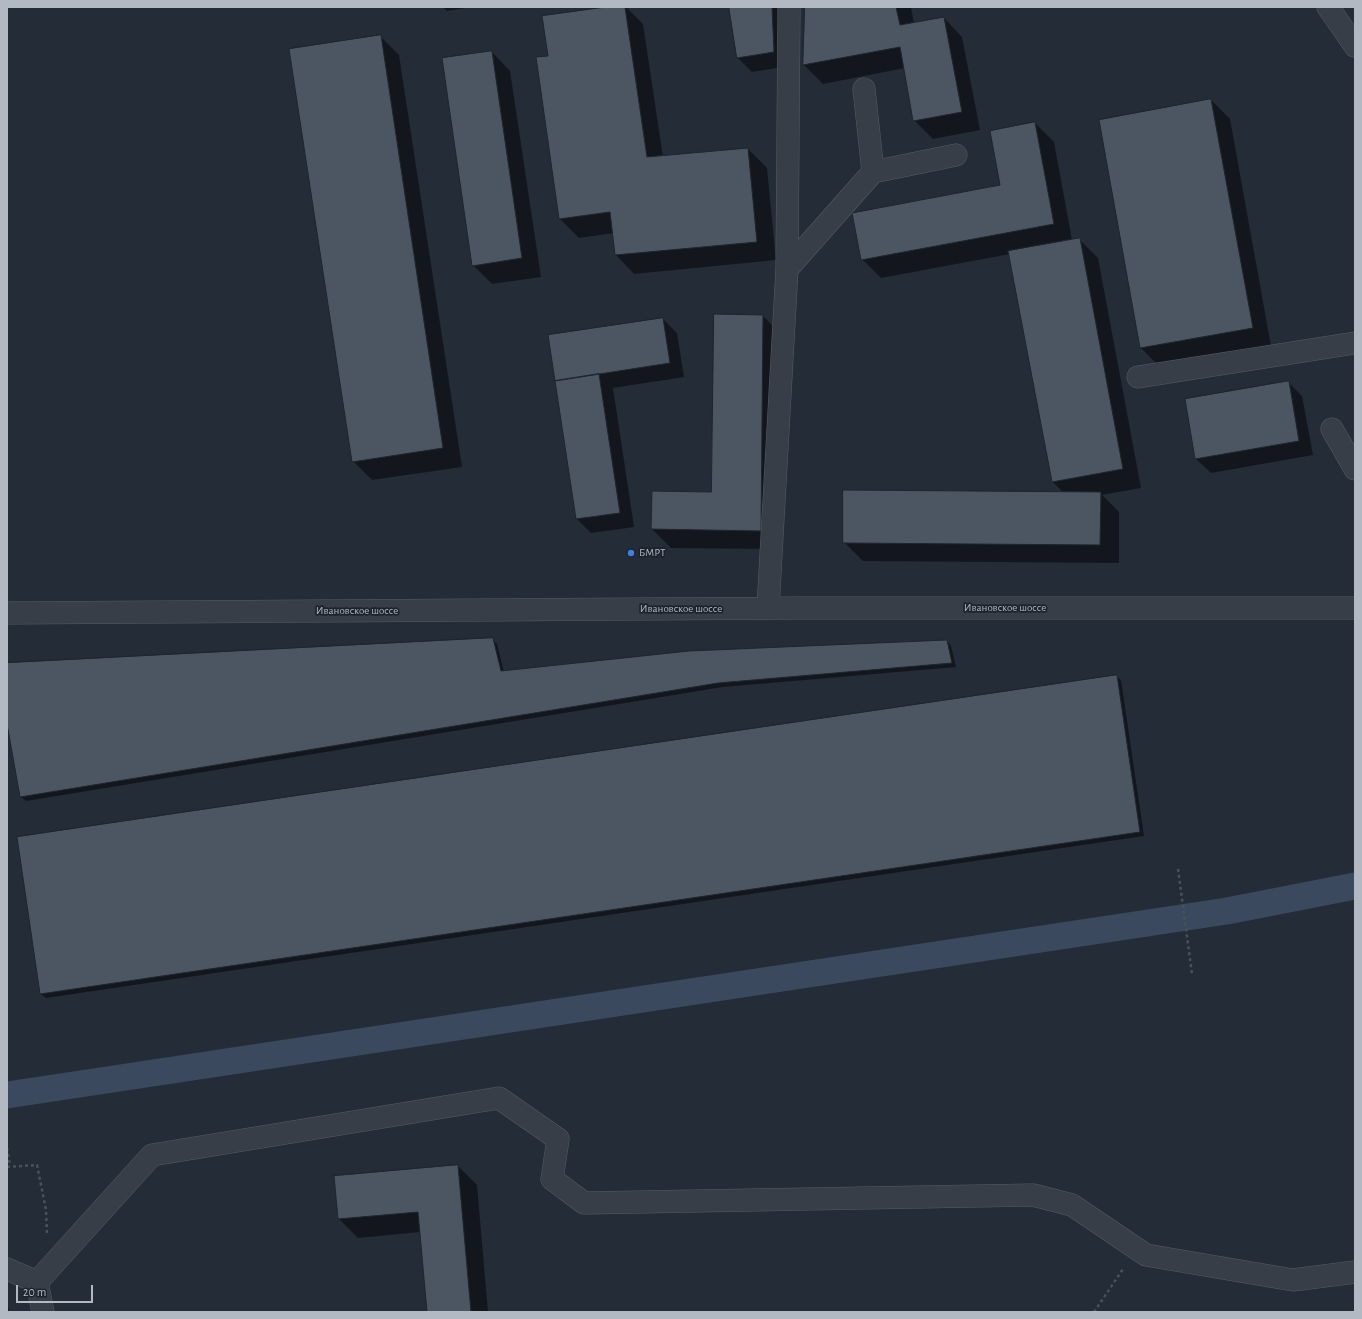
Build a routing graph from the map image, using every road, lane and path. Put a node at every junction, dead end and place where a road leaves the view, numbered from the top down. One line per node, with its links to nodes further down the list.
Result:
1 (789, 7): 7 (street)
2 (1328, 7): 3 (street)
3 (1355, 46)
4 (864, 89): 6 (street)
5 (956, 155): 6 (street)
6 (873, 172): 7 (street)
7 (786, 269): 12 (street)
8 (1355, 343): 9 (street)
9 (1138, 377)
10 (1332, 429): 11 (street)
11 (1355, 469)
12 (768, 608): 13 (street, Ивановское шоссе); 14 (street, Ивановское шоссе)
13 (1355, 608)
14 (7, 612)
15 (1178, 869): 16 (path)
16 (1192, 974)
17 (7, 1148): 18 (path)
18 (9, 1166): 19 (path)
19 (48, 1241)
20 (1136, 1248): 22 (street); 23 (street); 25 (path)
21 (7, 1269): 23 (street)
22 (1355, 1272)
23 (38, 1282): 24 (street)
24 (43, 1312)
25 (1094, 1312)

